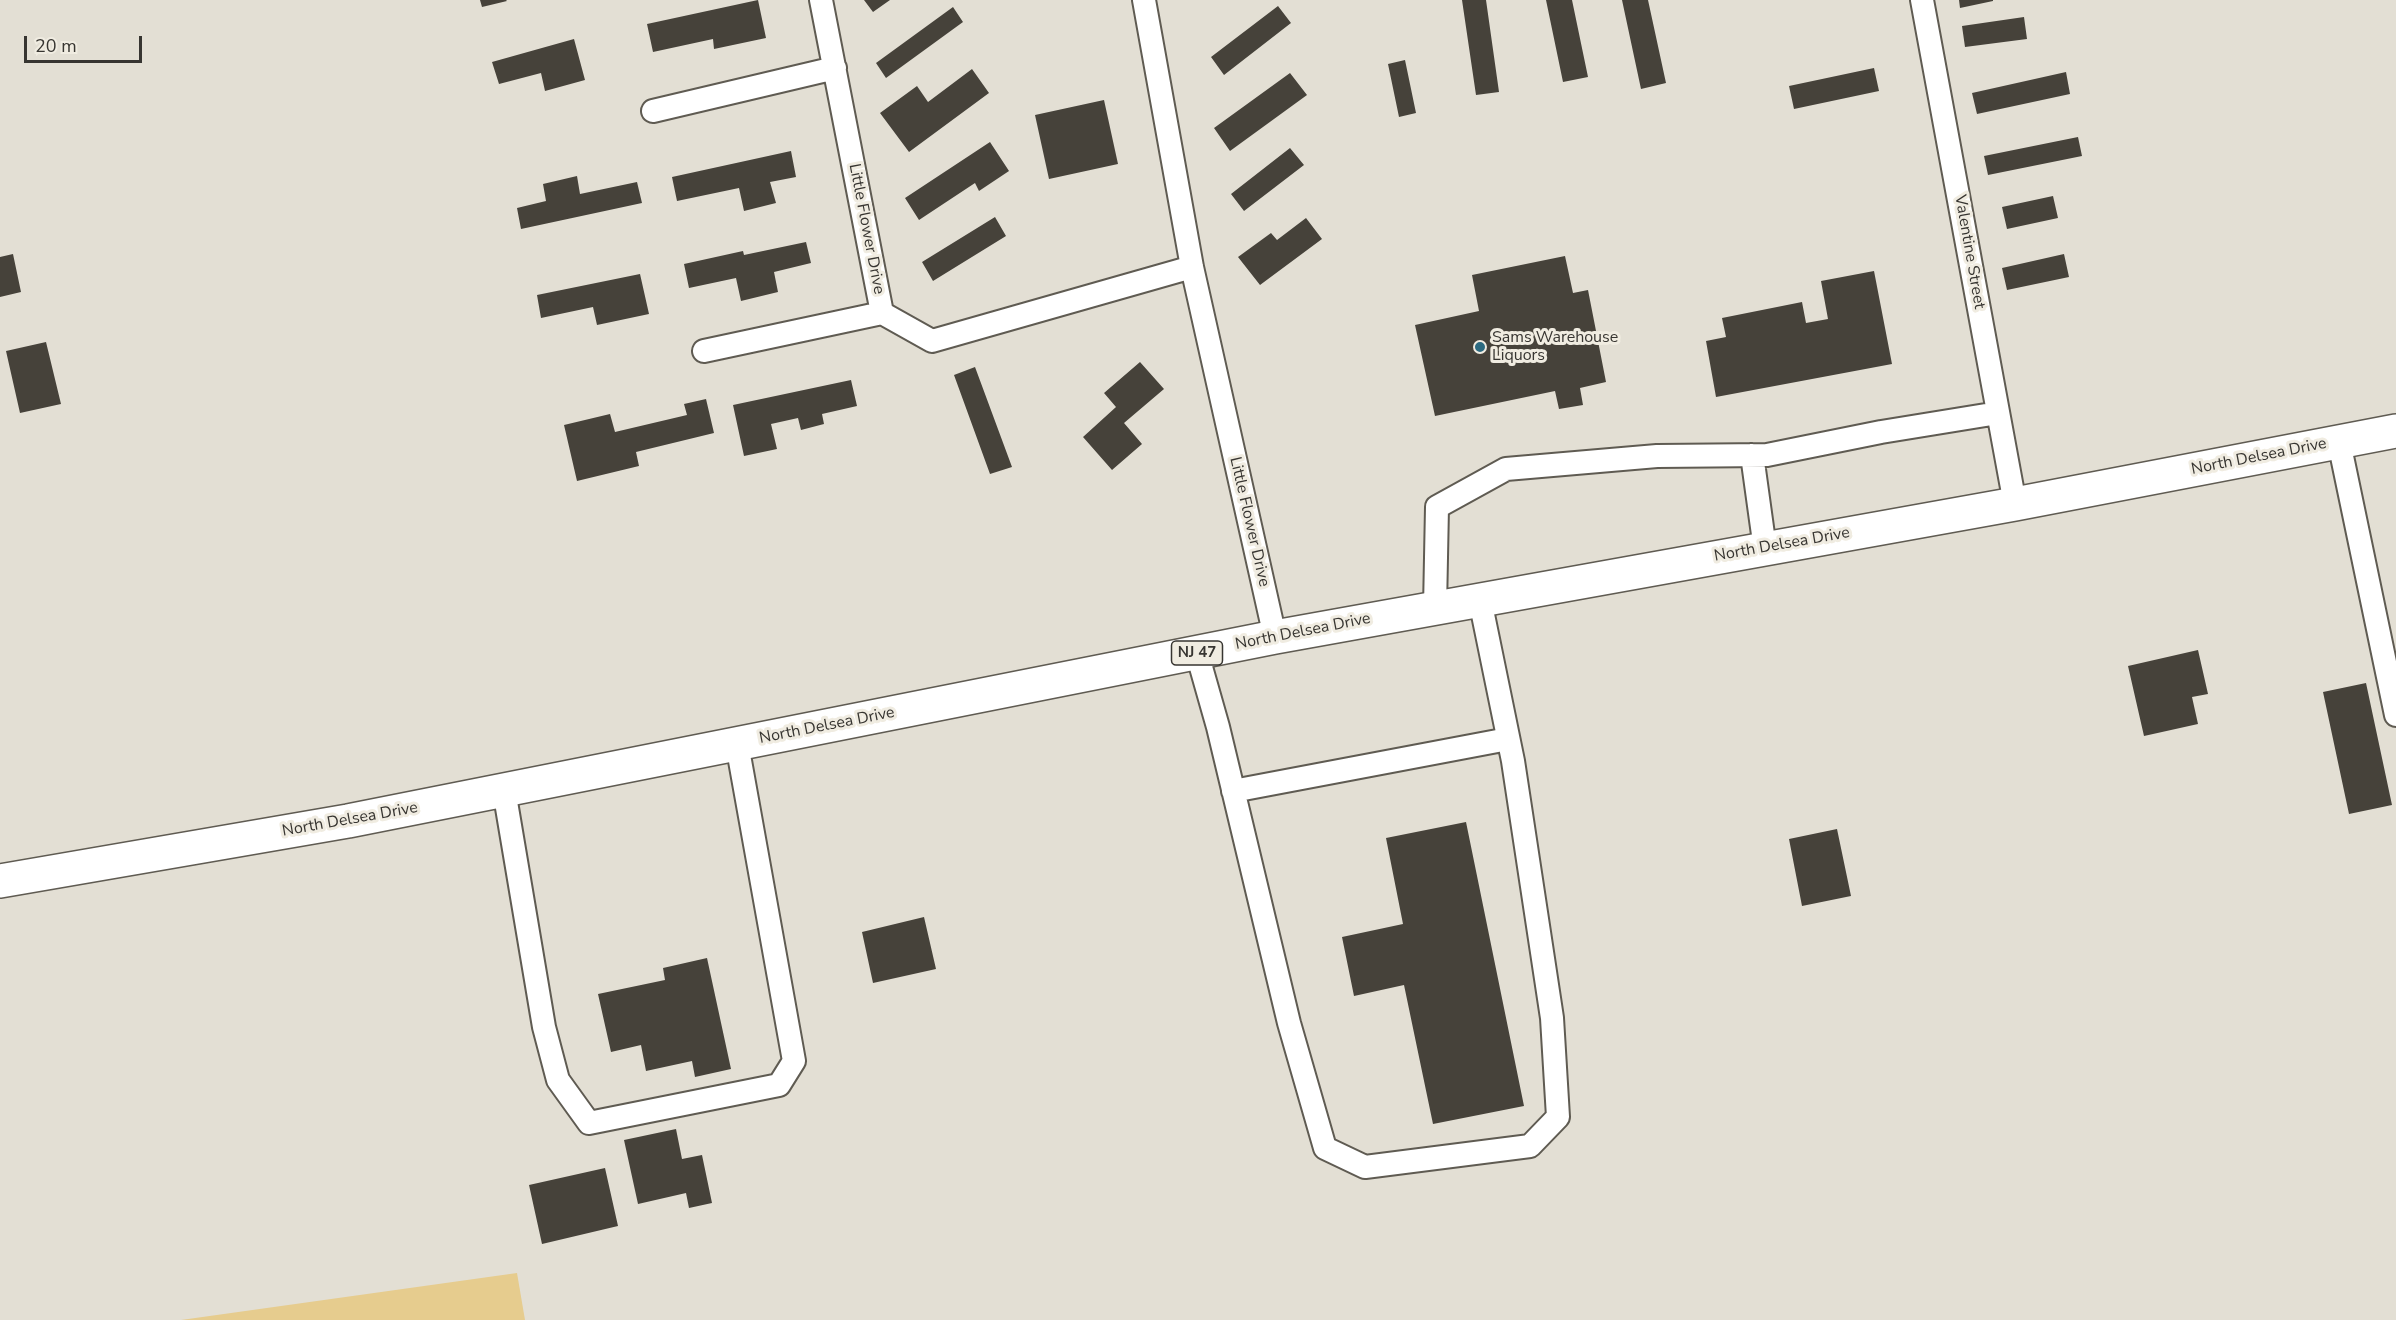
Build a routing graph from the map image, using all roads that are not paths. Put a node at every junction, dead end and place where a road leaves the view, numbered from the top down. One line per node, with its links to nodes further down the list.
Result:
1 (821, 0): 4 (lane, Little Flower Drive)
2 (1144, 0): 6 (lane, Little Flower Drive)
3 (1922, 0): 9 (lane, Valentine Street)
4 (835, 68): 5 (lane); 7 (lane, Little Flower Drive)
5 (653, 111)
6 (1192, 267): 7 (lane, Little Flower Drive); 17 (lane, Little Flower Drive)
7 (882, 313): 8 (lane)
8 (704, 351)
9 (1998, 413): 12 (lane); 13 (lane, Valentine Street)
10 (2396, 431): 11 (main road, North Delsea Drive / NJ 47)
11 (2339, 442): 13 (main road, North Delsea Drive / NJ 47); 19 (lane)
12 (1752, 455): 14 (lane); 16 (lane)
13 (2015, 504): 14 (main road, North Delsea Drive / NJ 47)
14 (1765, 549): 15 (main road, North Delsea Drive / NJ 47)
15 (1480, 600): 16 (main road, North Delsea Drive / NJ 47); 20 (lane)
16 (1435, 608): 17 (main road, North Delsea Drive / NJ 47)
17 (1275, 637): 18 (main road, North Delsea Drive / NJ 47)
18 (1197, 652): 21 (main road, North Delsea Drive / NJ 47); 23 (lane)
19 (2396, 715)
20 (1508, 739): 23 (lane); 23 (lane)
21 (737, 744): 22 (main road, North Delsea Drive / NJ 47); 22 (lane)
22 (504, 790): 24 (main road, North Delsea Drive / NJ 47)
23 (1233, 791)
24 (0, 881)

